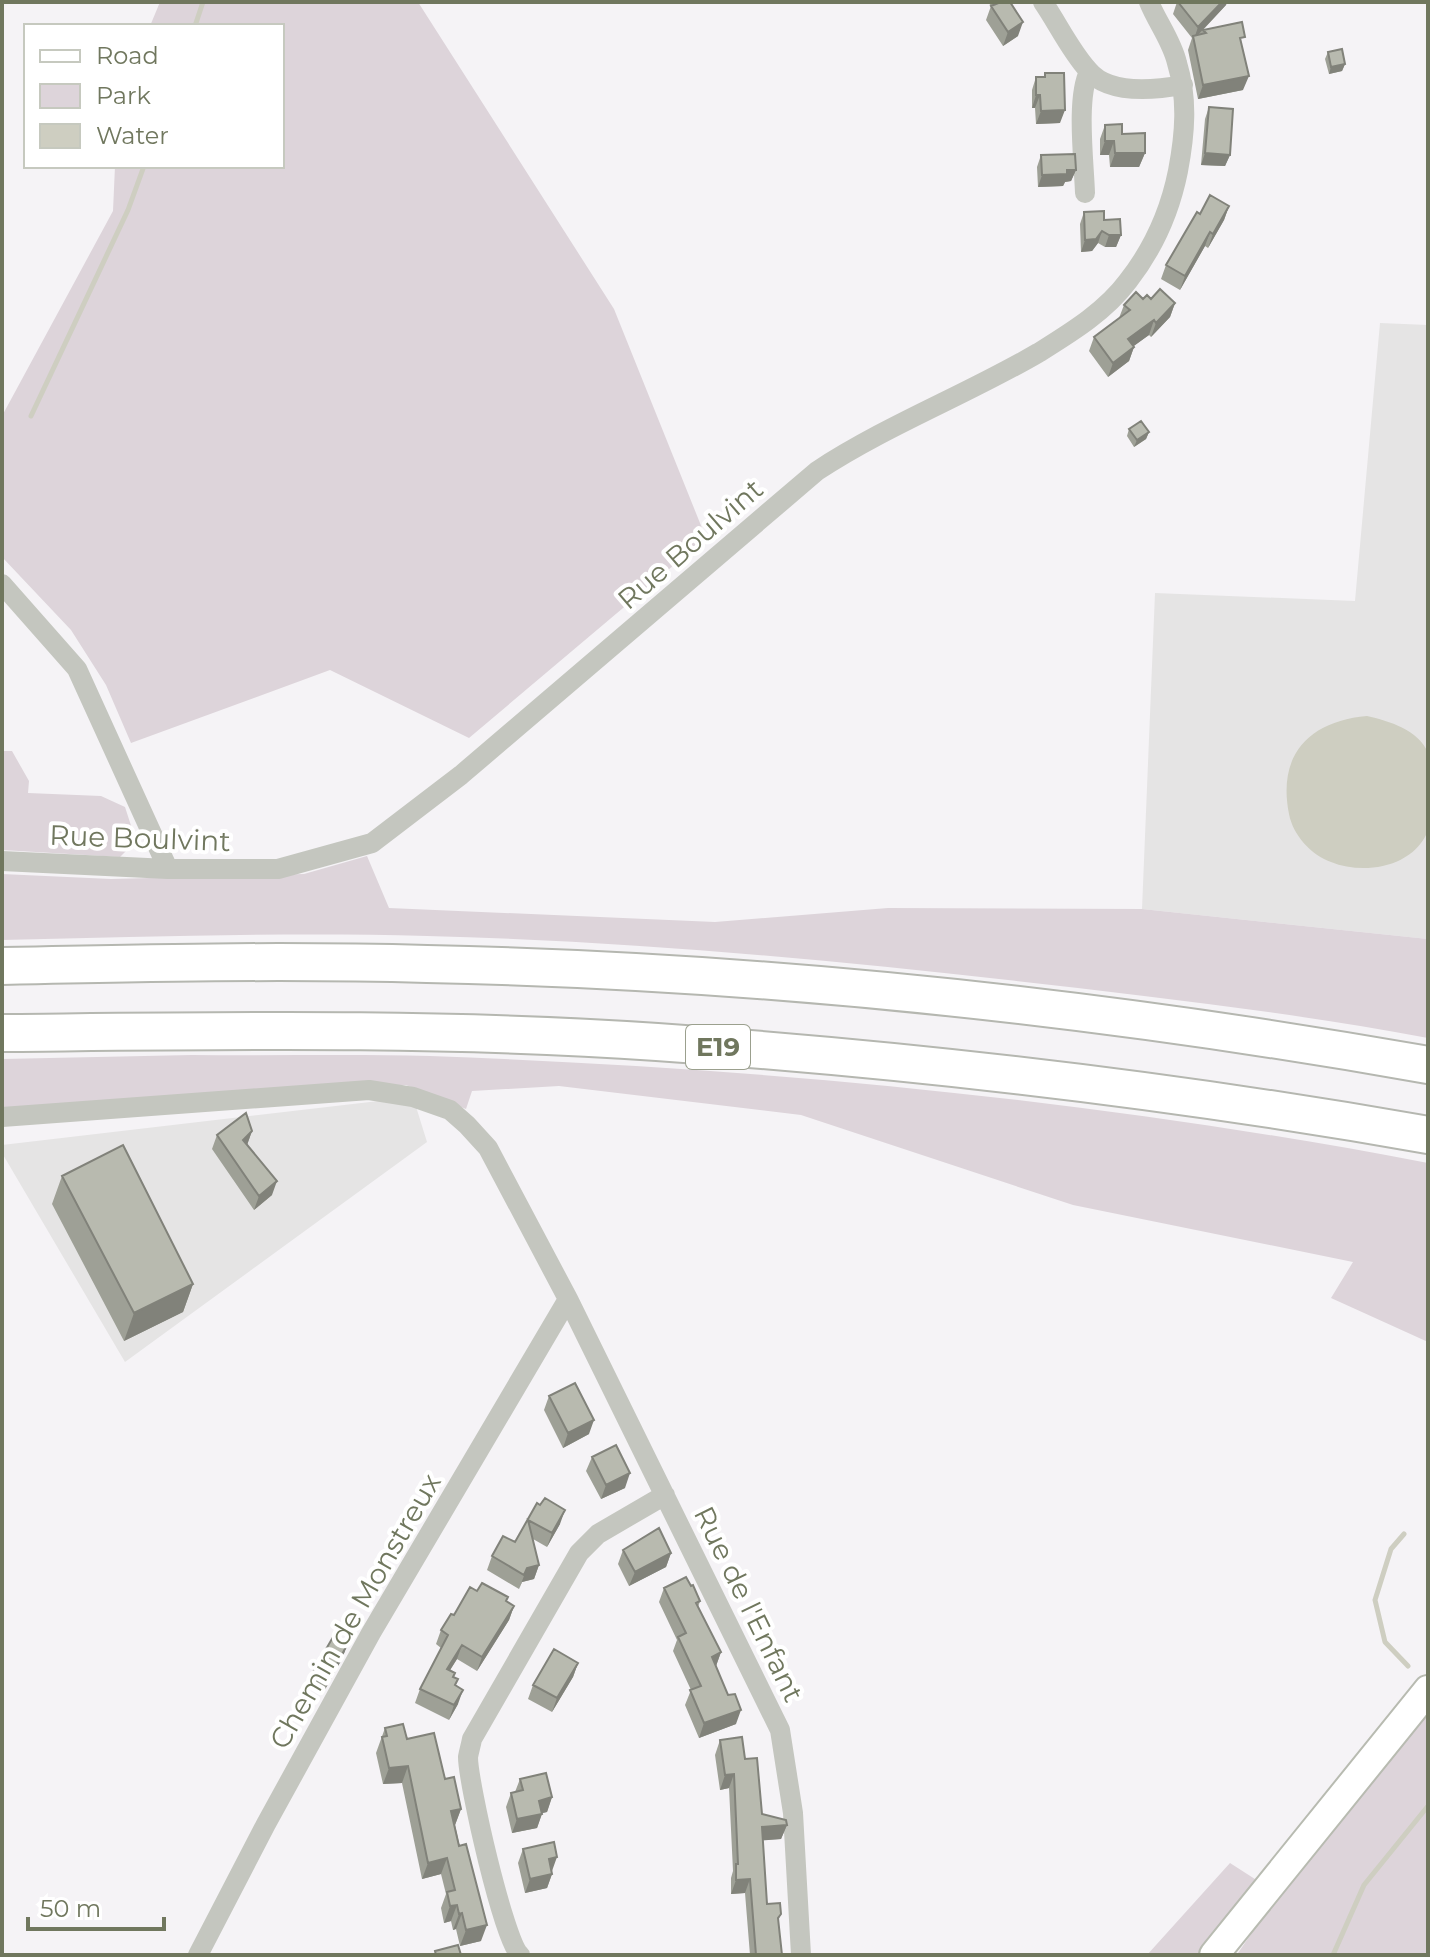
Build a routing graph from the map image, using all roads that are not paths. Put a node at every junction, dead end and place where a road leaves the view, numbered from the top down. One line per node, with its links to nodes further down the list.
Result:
1 (1043, 2): 3 (street)
2 (1149, 2): 4 (street, Rue Boulvint)
3 (1089, 72): 4 (street); 5 (street)
4 (1183, 85): 8 (street, Rue Boulvint)
5 (1085, 193)
6 (2, 584): 8 (street)
7 (2, 861): 8 (street, Rue Boulvint)
8 (168, 869)
9 (2, 966): 11 (highway)
10 (2, 1033): 13 (highway, E19)
11 (1428, 1065)
12 (2, 1117): 14 (street, Rue de l'Enfant)
13 (1428, 1135)
14 (568, 1299): 15 (street, Rue de l'Enfant); 17 (street, Chemin de Monstreux)
15 (665, 1495): 18 (street); 19 (street, Rue de l'Enfant)
16 (1428, 1690): 20 (main road)
17 (198, 1955)
18 (520, 1955)
19 (801, 1955)
20 (1214, 1955)

